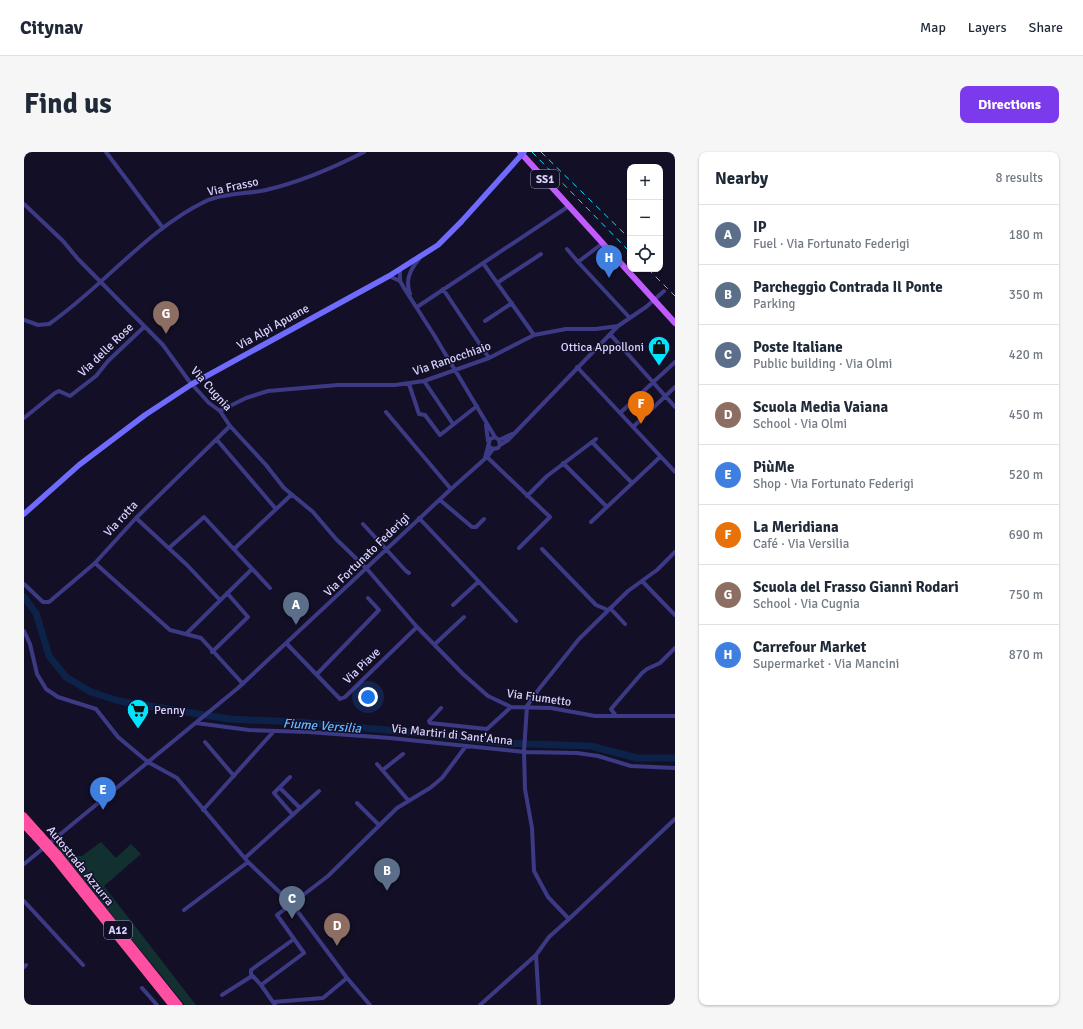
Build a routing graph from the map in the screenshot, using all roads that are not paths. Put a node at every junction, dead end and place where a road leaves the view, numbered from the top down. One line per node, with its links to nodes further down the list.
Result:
1 (106, 152): 7 (street)
2 (364, 152): 7 (street, Via Frasso)
3 (520, 152): 6 (main road, SS1)
4 (524, 152): 11 (main road, Via Alpi Apuane, bridge)
5 (24, 204): 18 (street, Via Cugnia)
6 (569, 206): 8 (main road, SS1); 13 (street)
7 (163, 228): 18 (street, Via Frasso)
8 (603, 243): 12 (street); 23 (main road, SS1)
9 (567, 250): 12 (street)
10 (541, 254): 19 (street)
11 (422, 255): 14 (main road, Via Alpi Apuane); 17 (street)
12 (578, 262): 26 (street)
13 (483, 263): 19 (street); 20 (street)
14 (400, 269): 15 (main road, Via Alpi Apuane); 16 (street); 17 (street)
15 (389, 276): 16 (street); 40 (main road, Via Alpi Apuane)
16 (400, 281): 22 (street)
17 (407, 281): 22 (street)
18 (101, 282): 27 (street, Via Frasso); 31 (street, Via Cugnia)
19 (497, 283): 24 (street)
20 (443, 289): 25 (street); 34 (street)
21 (664, 292): 23 (street)
22 (411, 298): 25 (street)
23 (655, 301): 26 (street); 29 (main road, SS1)
24 (512, 303): 28 (street); 33 (street)
25 (416, 307): 37 (street)
26 (629, 317): 30 (street)
27 (24, 320)
28 (485, 321)
29 (675, 323)
30 (618, 326): 32 (street); 33 (street, Via Ranocchiaio)
31 (144, 327): 40 (street, Via Cugnia); 49 (street, Via delle Rose)
32 (610, 334): 36 (street); 39 (street)
33 (534, 335): 34 (street, Via Ranocchiaio)
34 (489, 358): 37 (street, Via Ranocchiaio)
35 (675, 362): 39 (street)
36 (577, 367): 48 (street); 55 (street)
37 (454, 371): 38 (street, Via Ranocchiaio); 44 (street)
38 (424, 381): 41 (street, Via Ranocchiaio); 51 (street)
39 (653, 382): 43 (street); 48 (street)
40 (192, 384): 46 (street, Via Cugnia); 69 (main road, Via Alpi Apuane)
41 (408, 384): 46 (street, Via Ranocchiaio); 51 (street)
42 (675, 387): 43 (street)
43 (666, 396): 45 (street); 53 (street)
44 (477, 406): 50 (street); 51 (street)
45 (675, 407)
46 (220, 411): 52 (street, Via Cugnia)
47 (386, 412): 63 (street)
48 (620, 413): 53 (street)
49 (24, 418)
50 (485, 420): 55 (street); 56 (street)
51 (453, 424)
52 (230, 426): 54 (street, Via rotta); 64 (street, Via Cugnia)
53 (633, 427): 58 (street)
54 (217, 440): 68 (street); 70 (street, Via rotta)
55 (498, 441): 56 (street); 57 (street, Via Fortunato Federigi)
56 (488, 443): 57 (street); 59 (street)
57 (494, 449): 59 (street, Via Fortunato Federigi)
58 (660, 457): 61 (street); 62 (street)
59 (486, 459): 63 (street, Via Fortunato Federigi); 65 (street)
60 (563, 463): 62 (street); 65 (street); 67 (street)
61 (675, 472)
62 (632, 483): 67 (street)
63 (451, 489): 66 (street, Via Fortunato Federigi)
64 (291, 495): 68 (street); 83 (street, Via Cugnia)
65 (527, 496): 76 (street)
66 (440, 500): 71 (street, Via Fortunato Federigi); 72 (street)
67 (607, 507): 73 (street)
68 (276, 509): 77 (street)
69 (24, 514)
70 (136, 518): 75 (street); 81 (street, Via rotta)
71 (419, 518): 79 (street, Via Fortunato Federigi); 85 (street)
72 (484, 519)
73 (591, 522)
74 (363, 524): 79 (street)
75 (169, 548): 77 (street); 91 (street)
76 (518, 548)
77 (234, 549): 82 (street)
78 (542, 549): 93 (street)
79 (386, 550): 83 (street, Via Fortunato Federigi); 84 (street)
80 (675, 552): 86 (street)
81 (95, 563): 87 (street, Via rotta); 100 (street)
82 (252, 568): 88 (street); 89 (street)
83 (367, 569): 98 (street, Via Fiumetto); 101 (street, Via Fortunato Federigi)
84 (410, 573)
85 (478, 582): 92 (street); 96 (street)
86 (642, 582): 93 (street); 94 (street)
87 (24, 584)
88 (270, 588)
89 (227, 593): 91 (street); 104 (street)
90 (368, 598): 105 (street)
91 (220, 600): 100 (street)
92 (453, 604)
93 (609, 609): 97 (street); 107 (street)
94 (675, 615)
95 (464, 617): 102 (street)
96 (516, 621)
97 (625, 624)
98 (417, 627): 102 (street, Via Fiumetto); 105 (street, Via Piave)
99 (24, 631): 118 (street)
100 (186, 634): 104 (street)
101 (287, 644): 105 (street, Via Piave); 106 (street, Via Fortunato Federigi)
102 (435, 644): 108 (street, Via Fiumetto)
103 (675, 648): 110 (street)
104 (212, 652): 106 (street)
105 (316, 674)
106 (242, 684): 112 (street, Via Fortunato Federigi)
107 (527, 706): 108 (street, Via Fiumetto); 110 (street, Via Fiumetto); 116 (street)
108 (511, 707): 109 (street)
109 (441, 708)
110 (616, 716): 111 (street, Via Fiumetto)
111 (675, 716)
112 (195, 723): 113 (street, Via Martiri di Sant'Anna); 118 (street, Via Fortunato Federigi)
113 (274, 731): 115 (street, Via Martiri di Sant'Anna); 122 (street)
114 (205, 742): 122 (street)
115 (466, 746): 116 (street, Via Martiri di Sant'Anna); 126 (street)
116 (524, 752): 120 (street); 142 (street, Via Martiri di Sant'Anna)
117 (403, 754): 121 (street)
118 (148, 762): 129 (street); 138 (street, Via Fortunato Federigi)
119 (377, 764): 121 (street)
120 (675, 768)
121 (384, 769): 126 (street)
122 (234, 776): 129 (street)
123 (290, 777): 124 (street)
124 (280, 788): 128 (street); 130 (street)
125 (319, 791): 128 (street)
126 (408, 800): 134 (street)
127 (357, 803): 134 (street)
128 (300, 808): 130 (street)
129 (203, 810): 137 (street)
130 (293, 815): 137 (street)
131 (24, 816): 135 (highway, Autostrada Azzurra / A12)
132 (675, 819): 142 (street)
133 (24, 824): 135 (highway, Autostrada Azzurra / A12)
134 (379, 825): 140 (street)
135 (39, 836): 136 (highway, Autostrada Azzurra / A12, bridge)
136 (56, 856): 153 (highway, Autostrada Azzurra / A12); 154 (highway, Autostrada Azzurra / A12)
137 (247, 860): 140 (street); 141 (street)
138 (24, 864)
139 (24, 901): 145 (street)
140 (292, 904): 143 (street); 147 (street)
141 (184, 910)
142 (569, 919): 144 (street)
143 (294, 939): 146 (street); 148 (street)
144 (536, 955): 156 (street); 157 (street)
145 (83, 965)
146 (252, 976): 148 (street); 150 (street)
147 (347, 978): 151 (street); 155 (street)
148 (261, 985): 151 (street)
149 (142, 988): 152 (street)
150 (222, 995)
151 (274, 1004)
152 (156, 1005)
153 (172, 1005)
154 (179, 1005)
155 (370, 1005)
156 (480, 1005)
157 (539, 1005)

